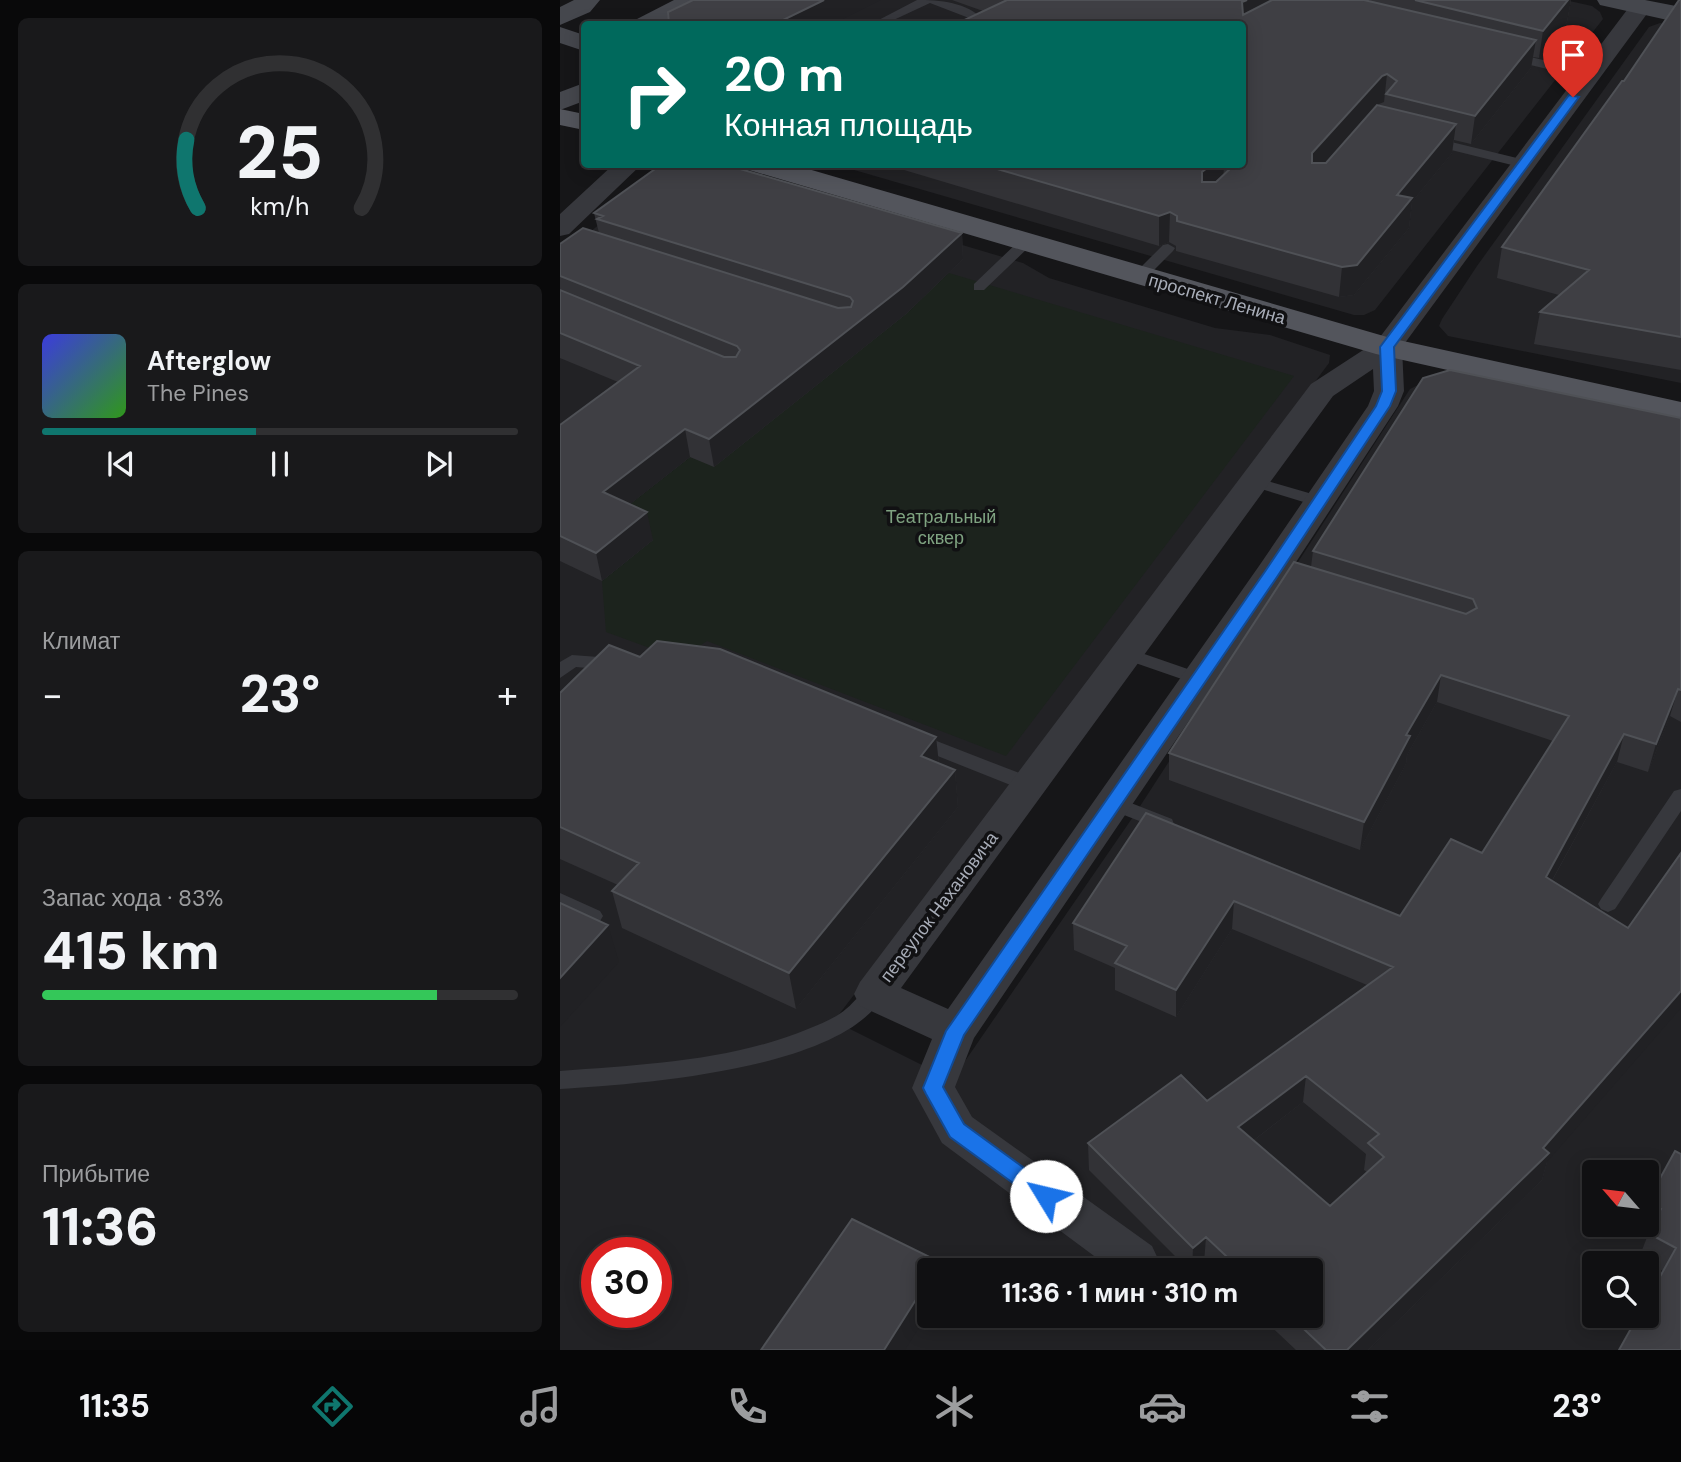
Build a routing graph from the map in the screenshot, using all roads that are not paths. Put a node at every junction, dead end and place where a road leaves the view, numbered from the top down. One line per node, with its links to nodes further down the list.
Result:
1 (588, 0): 8 (main road)
2 (693, 0): 9 (main road)
3 (926, 0): 10 (lane)
4 (1609, 0): 6 (main road)
5 (940, 1): 11 (lane)
6 (1643, 3): 7 (main road); 15 (street, переулок Нахановича)
7 (1681, 15)
8 (560, 17)
9 (652, 21)
10 (883, 21)
11 (976, 21)
12 (560, 35): 13 (main road)
13 (581, 42)
14 (1502, 54): 15 (lane)
15 (1590, 75): 21 (street, переулок Нахановича)
16 (581, 92): 17 (main road)
17 (560, 102)
18 (560, 117): 19 (main road)
19 (581, 121)
20 (1422, 139): 21 (lane)
21 (1524, 164): 29 (street, переулок Нахановича)
22 (626, 168): 24 (street)
23 (772, 168): 25 (main road, проспект Ленина)
24 (564, 237)
25 (1025, 243): 27 (main road, проспект Ленина); 28 (lane)
26 (1168, 248): 27 (lane)
27 (1140, 276): 29 (main road, проспект Ленина)
28 (979, 287)
29 (1387, 347): 30 (main road, проспект Ленина); 31 (street, переулок Нахановича); 32 (street)
30 (1681, 412)
31 (1254, 482): 32 (lane); 33 (street, переулок Нахановича)
32 (1320, 502): 36 (street)
33 (1127, 654): 36 (lane); 38 (street, переулок Нахановича)
34 (635, 666): 35 (lane)
35 (560, 672)
36 (1199, 679): 40 (street)
37 (893, 731): 38 (lane)
38 (1030, 785): 45 (street, переулок Нахановича)
39 (1680, 801): 43 (lane)
40 (1113, 803): 41 (lane); 46 (street)
41 (1184, 831)
42 (560, 901): 44 (lane)
43 (1608, 904)
44 (593, 916)
45 (874, 994): 46 (street, переулок Нахановича); 47 (lane)
46 (956, 1031): 48 (street)
47 (560, 1080)
48 (1132, 1258)

